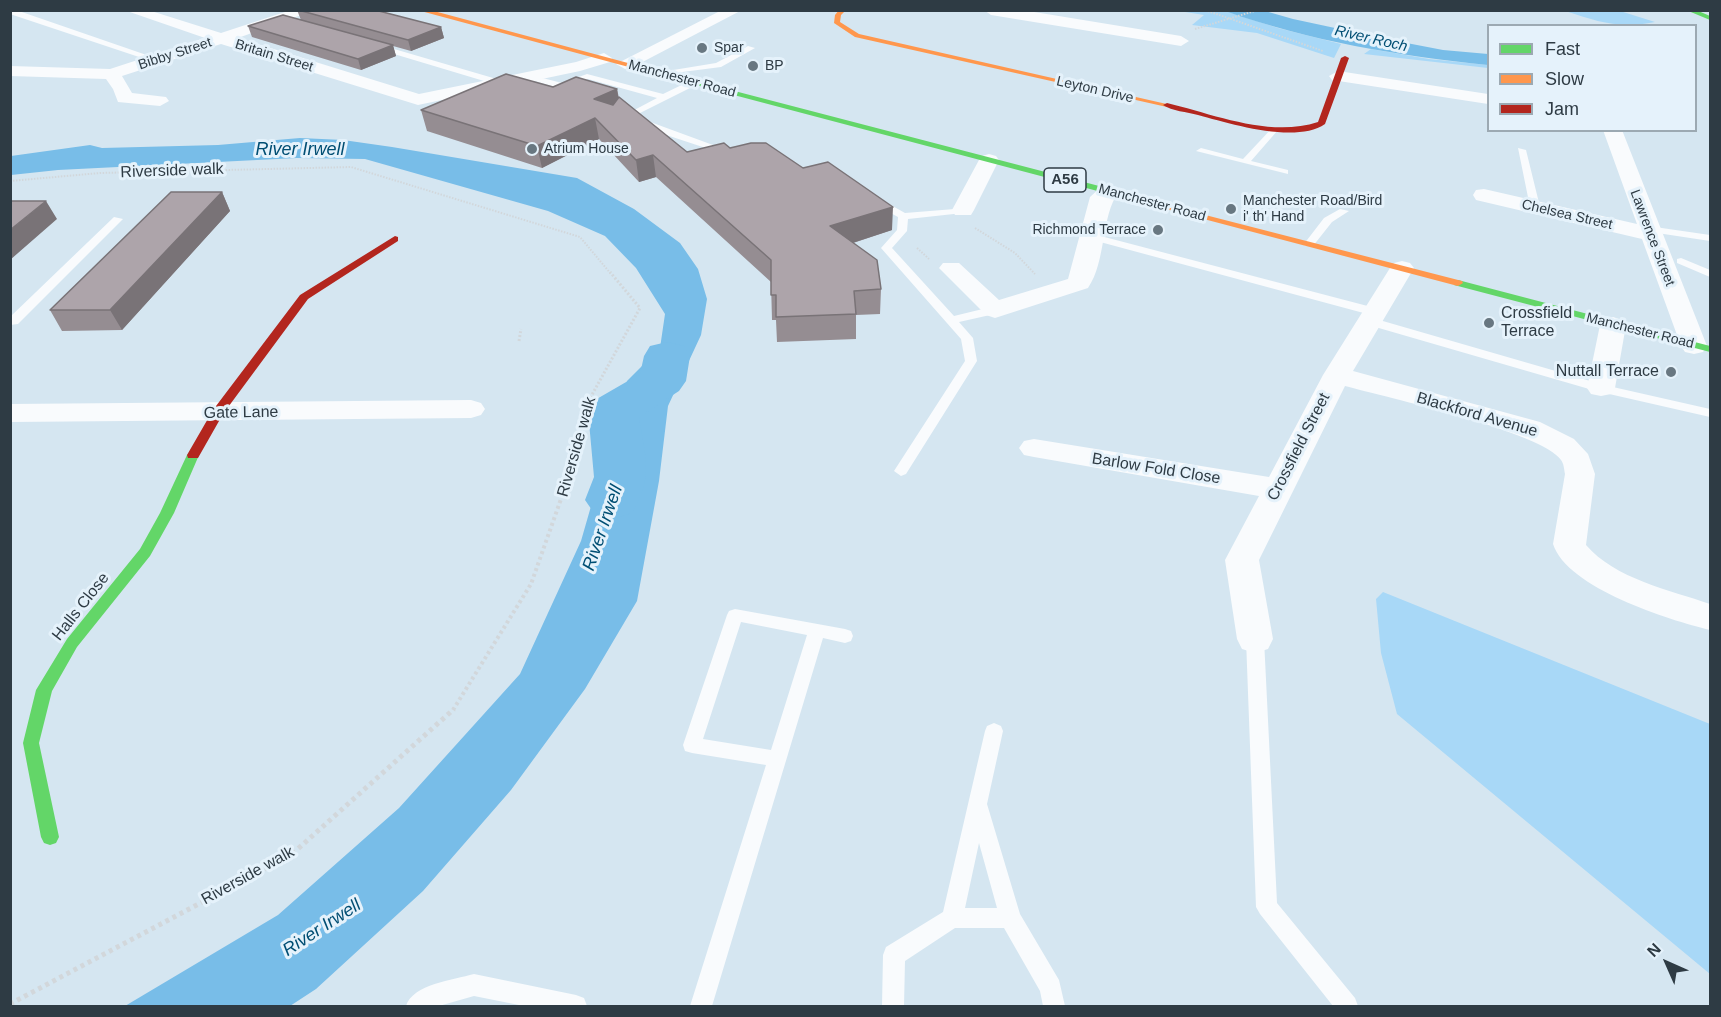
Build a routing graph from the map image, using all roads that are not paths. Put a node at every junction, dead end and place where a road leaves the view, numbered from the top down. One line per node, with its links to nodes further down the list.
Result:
1 (131, 10): 11 (street, Britain Street)
2 (420, 10): 14 (main road, Manchester Road / A56)
3 (735, 10): 17 (street)
4 (843, 10): 32 (main road, Leyton Drive)
5 (991, 10): 10 (street)
6 (1689, 10): 9 (main road)
7 (10, 11): 16 (lane)
8 (306, 18): 11 (street, Bibby Street)
9 (1710, 18)
10 (1174, 37)
11 (219, 39): 16 (street, Bibby Street); 23 (street, Britain Street)
12 (370, 44): 23 (lane)
13 (751, 48): 19 (lane)
14 (604, 58): 17 (main road, Manchester Road / A56); 21 (street)
15 (1345, 58): 22 (main road, Leyton Drive)
16 (156, 60): 20 (street, Bibby Street)
17 (625, 64): 19 (main road, Manchester Road / A56)
18 (10, 70): 20 (street, Bibby Street)
19 (659, 73): 24 (main road, Manchester Road / A56)
20 (111, 74): 29 (street)
21 (527, 76): 23 (street); 25 (lane)
22 (1338, 76): 28 (street); 32 (main road, Leyton Drive)
23 (497, 82)
24 (695, 82): 27 (lane); 37 (main road, Manchester Road / A56)
25 (563, 86): 26 (lane); 27 (lane)
26 (585, 93)
27 (663, 97): 31 (lane)
28 (1487, 99)
29 (160, 101)
30 (629, 105): 31 (lane)
31 (640, 108): 36 (lane)
32 (1273, 130): 38 (lane)
33 (1613, 132): 48 (street, Lawrence Street)
34 (1521, 150): 43 (lane)
35 (1201, 152): 38 (lane)
36 (737, 156)
37 (989, 160): 40 (main road, Manchester Road / A56); 44 (street)
38 (1245, 162): 39 (lane)
39 (1285, 172)
40 (1108, 191): 49 (street); 52 (main road, Manchester Road / A56)
41 (866, 195): 46 (lane)
42 (1484, 195): 43 (street, Chelsea Street)
43 (1534, 207): 48 (street, Chelsea Street)
44 (963, 210): 46 (lane)
45 (1344, 211): 52 (lane)
46 (903, 216): 59 (lane)
47 (118, 219): 60 (lane)
48 (1649, 232): 50 (lane); 53 (street, Lawrence Street)
49 (1093, 237): 57 (street); 58 (lane)
50 (1710, 238)
51 (395, 239): 67 (main road, Halls Close)
52 (1309, 244): 55 (main road, Manchester Road / A56)
53 (1677, 259): 56 (lane); 62 (street, Lawrence Street)
54 (951, 268): 57 (street)
55 (1402, 268): 58 (street, Crossfield Street); 61 (main road, Manchester Road / A56)
56 (1710, 274)
57 (995, 310): 59 (lane)
58 (1372, 316): 63 (street, Crossfield Street); 64 (lane)
59 (951, 320): 70 (lane)
60 (10, 321)
61 (1612, 325): 62 (main road, Manchester Road / A56); 64 (street)
62 (1702, 347)
63 (1337, 375): 71 (street, Crossfield Street); 72 (street, Blackford Avenue)
64 (1601, 388): 68 (lane)
65 (471, 409): 67 (street, Gate Lane)
66 (10, 413): 67 (street, Gate Lane)
67 (217, 413): 79 (main road, Halls Close)
68 (1710, 413)
69 (1034, 448): 71 (street, Barlow Fold Close)
70 (901, 471)
71 (1278, 489): 75 (street, Crossfield Street)
72 (1710, 617)
73 (817, 631): 74 (lane); 77 (lane); 77 (lane)
74 (845, 636)
75 (1255, 639): 87 (lane)
76 (994, 731): 78 (lane)
77 (777, 759): 84 (lane)
78 (978, 804): 80 (lane); 81 (lane)
79 (50, 837)
80 (951, 918): 81 (lane); 85 (lane)
81 (1010, 918): 86 (lane)
82 (417, 1006): 83 (lane)
83 (576, 1006)
84 (701, 1006)
85 (893, 1006)
86 (1054, 1006)
87 (1347, 1006)

